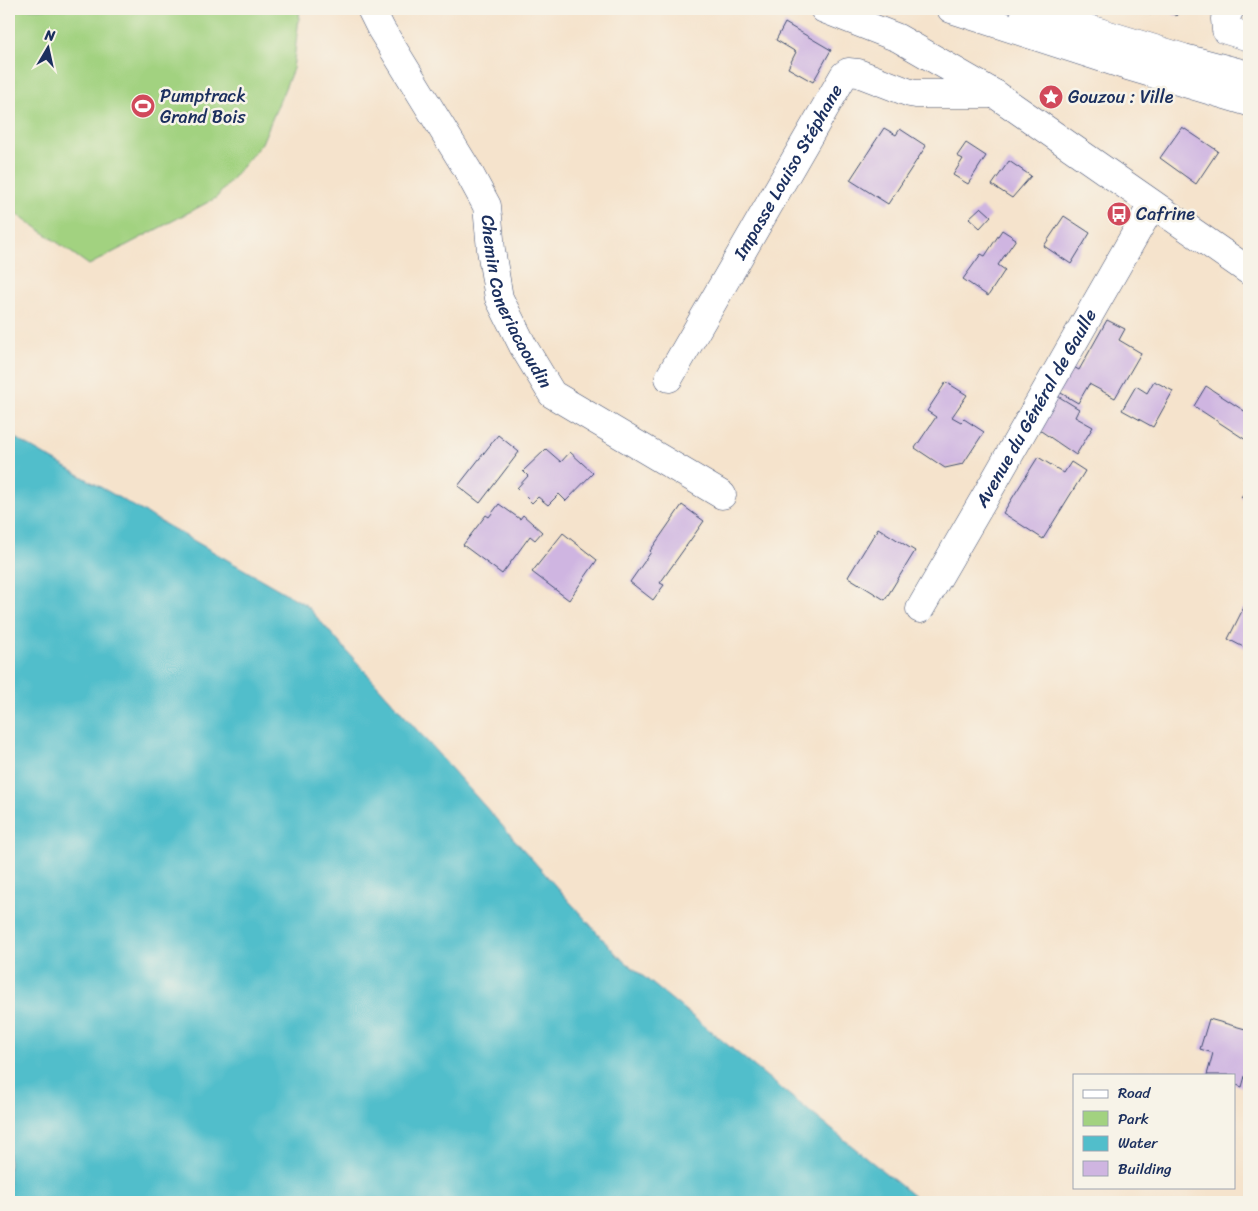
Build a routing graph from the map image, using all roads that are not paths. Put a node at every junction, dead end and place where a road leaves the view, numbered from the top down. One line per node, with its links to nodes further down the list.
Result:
1 (372, 9): 13 (street, Chemin Coneriacaoudin)
2 (824, 9): 8 (street)
3 (951, 9): 9 (street)
4 (1024, 9): 7 (street)
5 (1230, 9): 6 (street)
6 (1249, 37)
7 (1249, 75)
8 (995, 94): 10 (street); 12 (street, Impasse Louiso Stéphane)
9 (1249, 102)
10 (1152, 205): 11 (street); 14 (street, Avenue du Général de Gaulle)
11 (1249, 271)
12 (669, 378)
13 (722, 495)
14 (920, 609)

